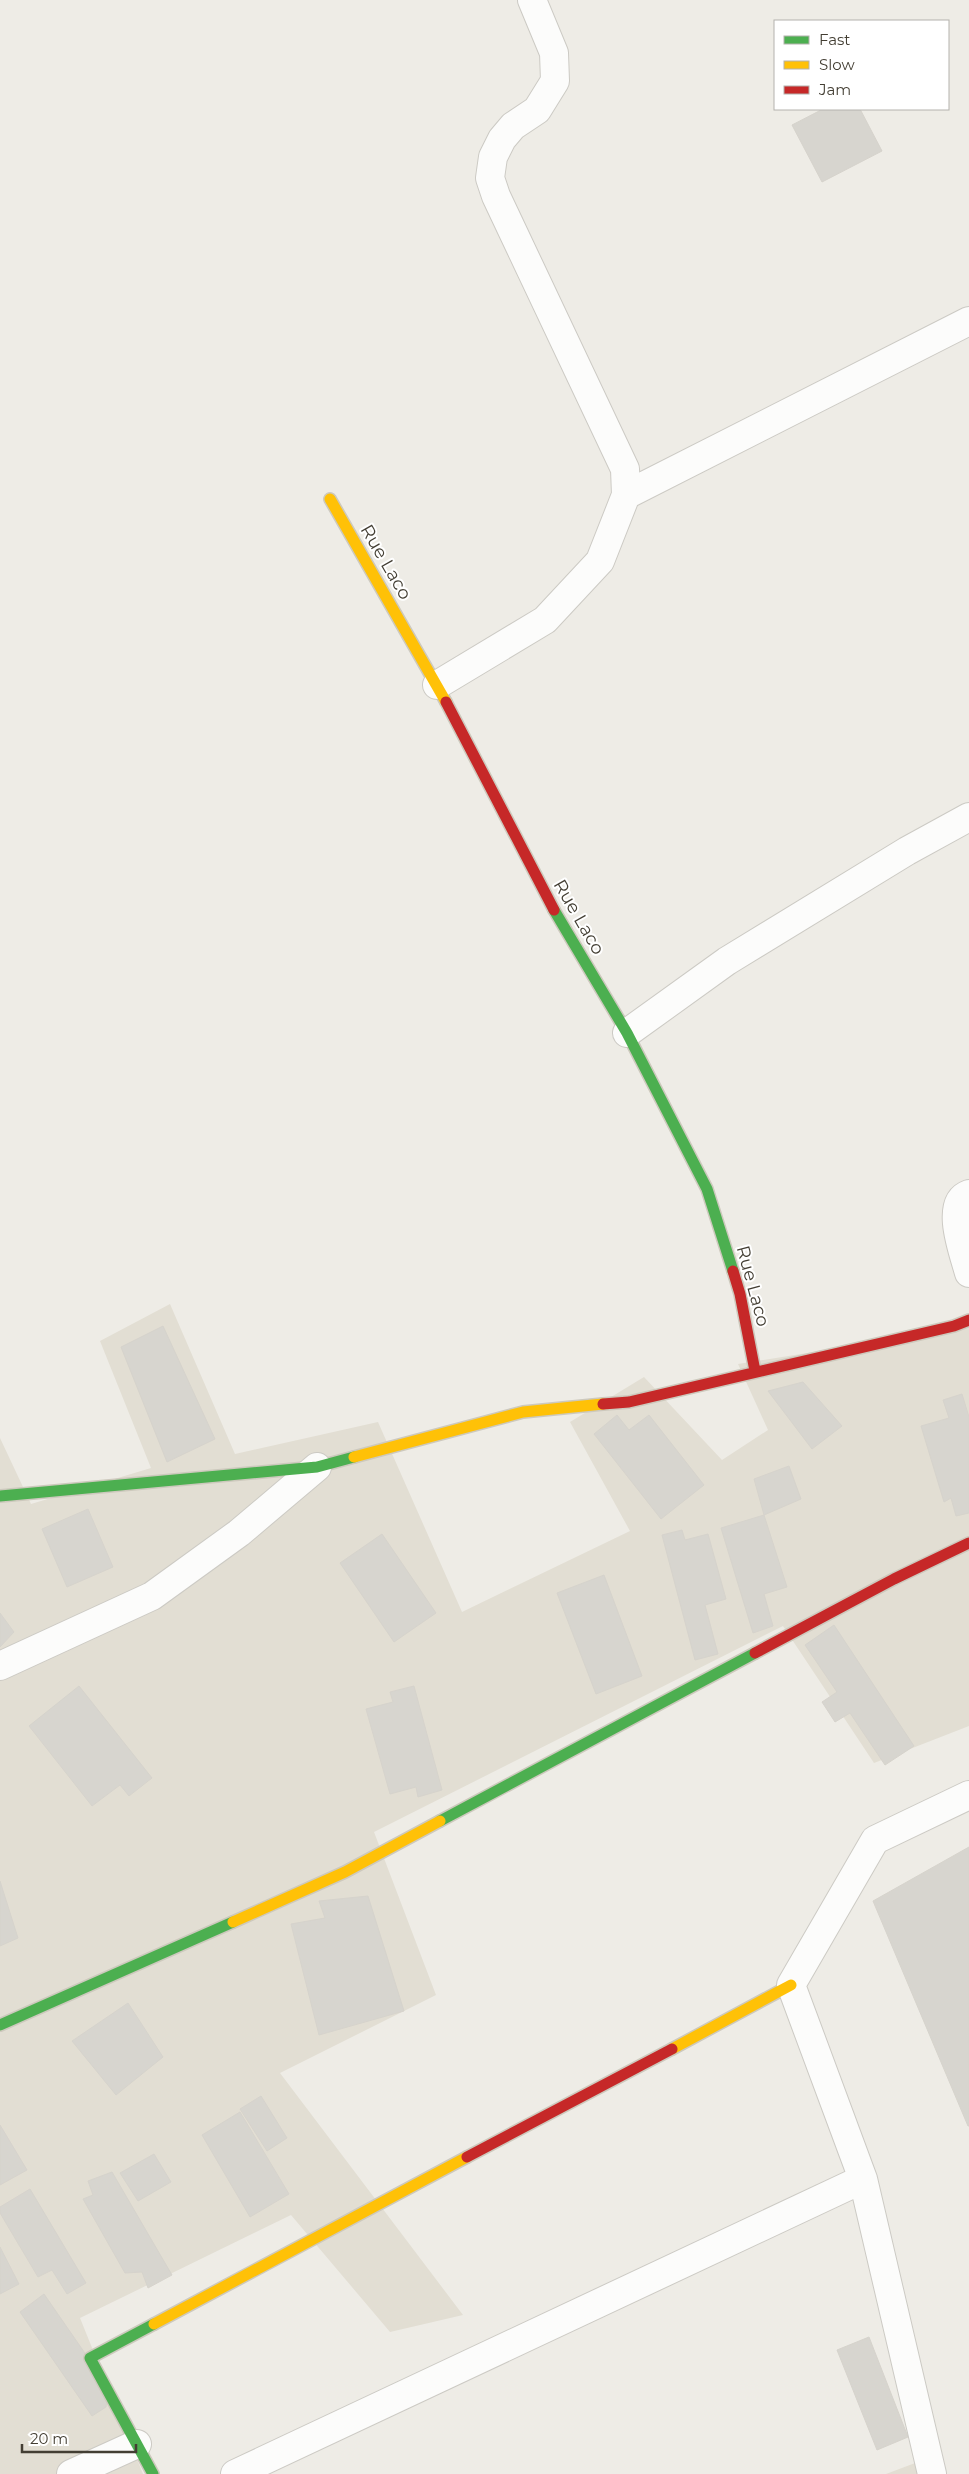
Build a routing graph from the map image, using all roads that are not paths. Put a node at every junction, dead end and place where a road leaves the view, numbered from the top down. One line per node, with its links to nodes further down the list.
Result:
1 (532, 0): 3 (street)
2 (969, 320): 3 (street)
3 (626, 495): 5 (street)
4 (330, 499): 5 (street, Rue Laco)
5 (437, 685): 7 (street, Rue Laco)
6 (969, 817): 7 (street)
7 (627, 1033): 11 (street, Rue Laco)
8 (969, 1194): 9 (street)
9 (969, 1273)
10 (969, 1320): 11 (street)
11 (755, 1371): 12 (street)
12 (317, 1466): 13 (street); 15 (street)
13 (0, 1496)
14 (969, 1543): 18 (street)
15 (0, 1666)
16 (969, 1795): 17 (street)
17 (791, 1985): 19 (street); 20 (street)
18 (0, 2025)
19 (863, 2180): 23 (street); 24 (street)
20 (136, 2444): 21 (street); 22 (street)
21 (71, 2474)
22 (153, 2474)
23 (234, 2474)
24 (932, 2474)

